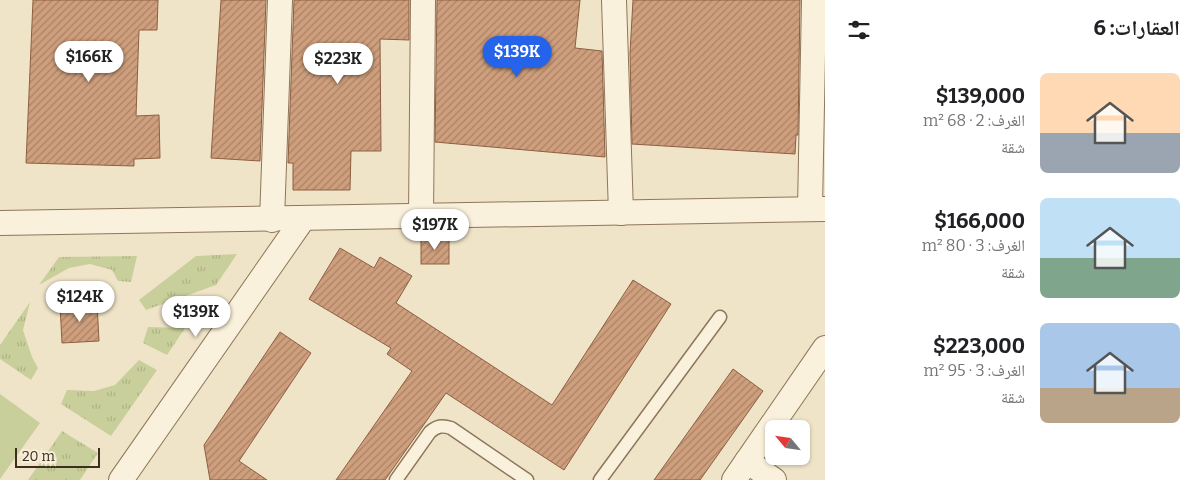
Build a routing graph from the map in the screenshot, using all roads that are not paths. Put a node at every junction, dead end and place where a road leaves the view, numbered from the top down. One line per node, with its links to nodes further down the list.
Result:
1 (280, 0): 9 (street)
2 (423, 0): 7 (street)
3 (614, 0): 6 (street)
4 (814, 0): 5 (street)
5 (818, 209): 6 (street)
6 (621, 213): 7 (street)
7 (421, 216): 8 (street)
8 (303, 219): 9 (street); 14 (street)
9 (272, 220): 10 (street)
10 (0, 223)
11 (720, 316): 17 (lane)
12 (825, 348): 13 (street)
13 (741, 471): 18 (street)
14 (121, 480)
15 (396, 480): 16 (lane)
16 (527, 480)
17 (600, 480)
18 (774, 480)

